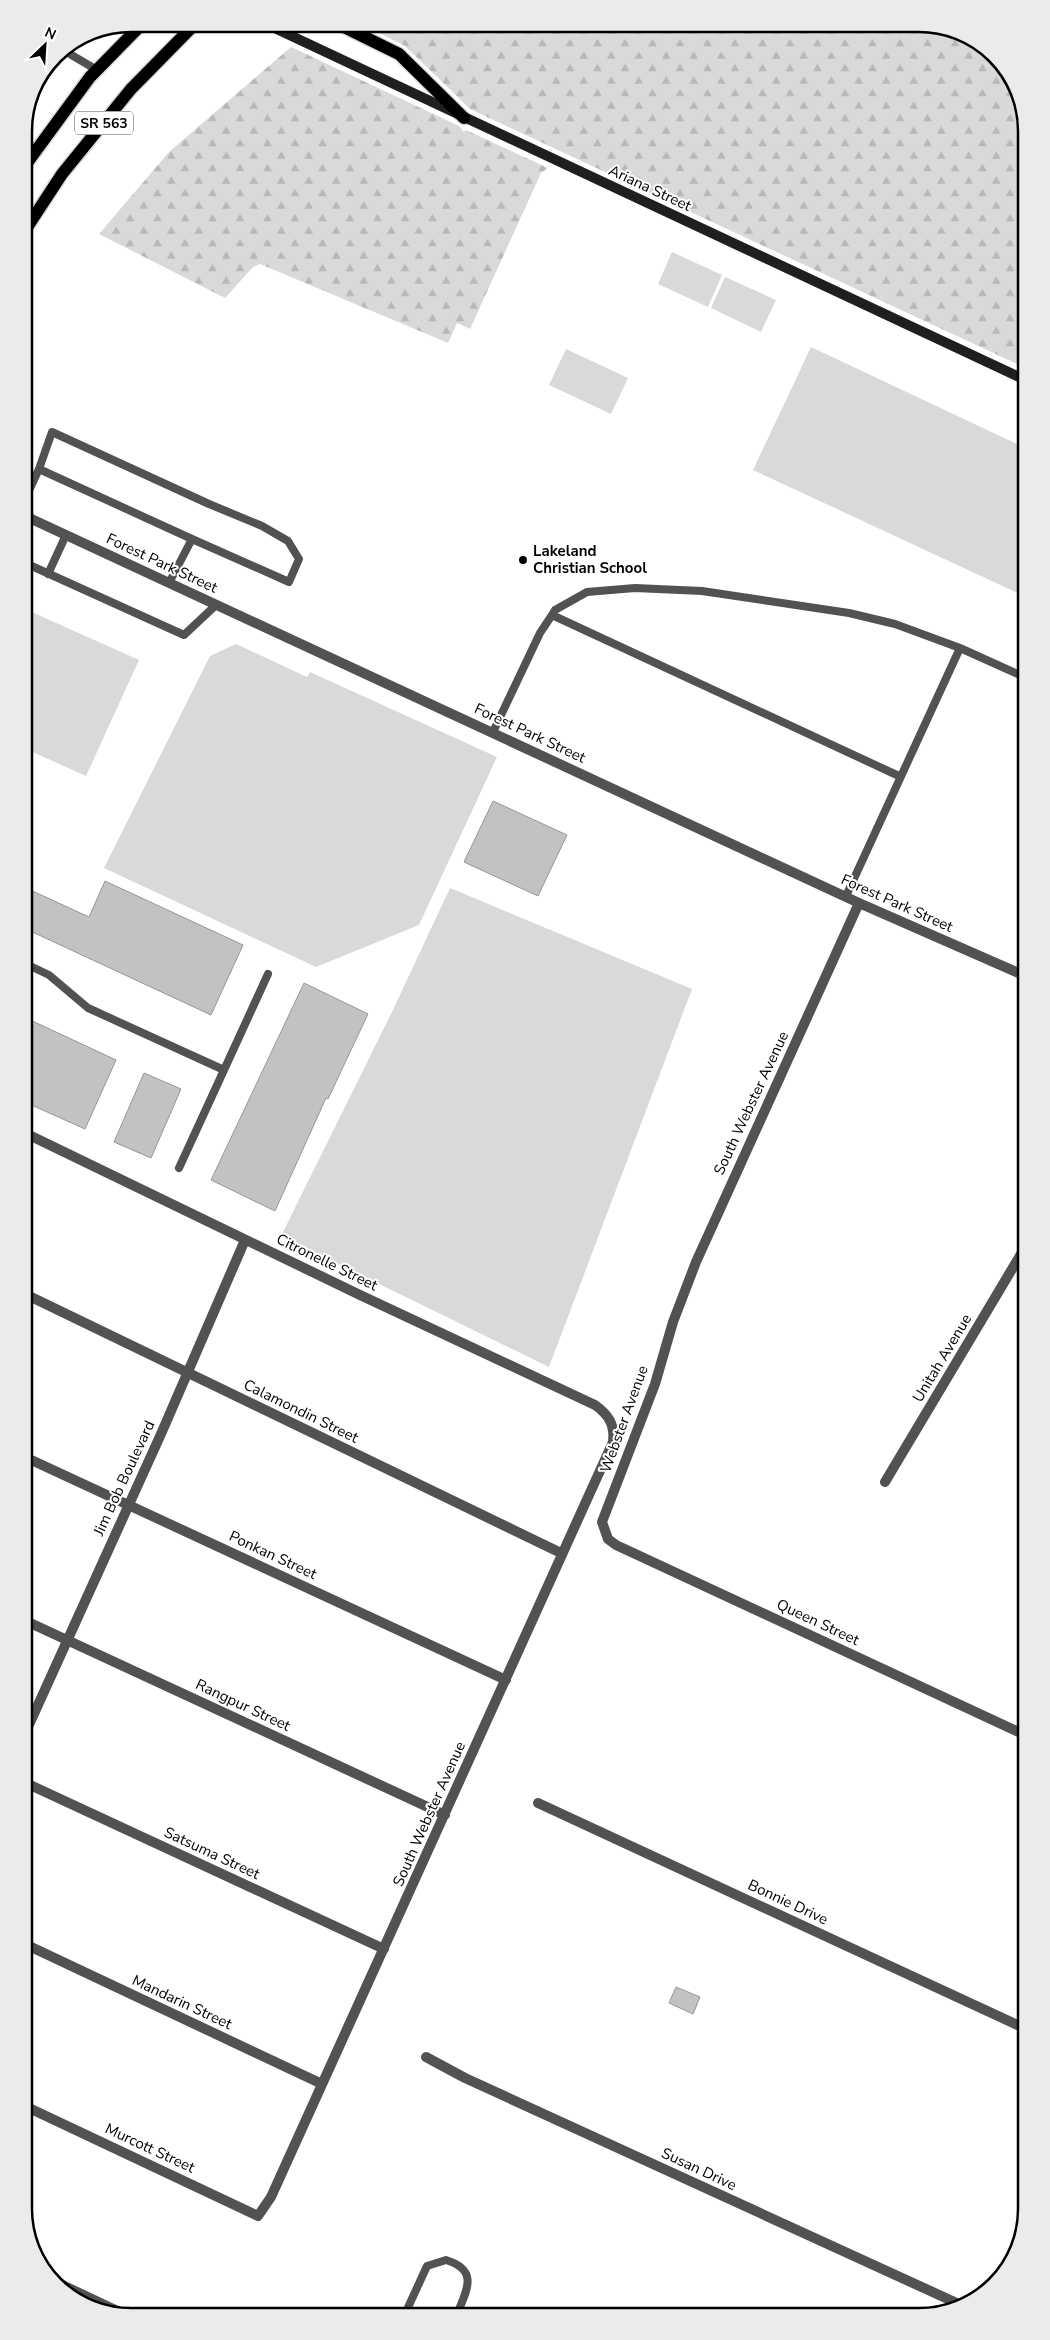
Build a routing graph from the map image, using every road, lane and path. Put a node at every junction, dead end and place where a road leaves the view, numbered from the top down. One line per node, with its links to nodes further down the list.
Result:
1 (133, 33): 6 (main road, SR 563)
2 (186, 33): 9 (main road, SR 563)
3 (285, 33): 7 (street, Ariana Street)
4 (356, 33): 7 (main road)
5 (70, 54): 6 (lane)
6 (97, 70): 8 (main road, SR 563)
7 (464, 118): 10 (street, Ariana Street)
8 (33, 155)
9 (33, 218)
10 (1018, 377)
11 (38, 468): 12 (lane); 15 (lane); 15 (lane)
12 (33, 480)
13 (33, 520): 14 (street, Forest Park Street)
14 (66, 535): 17 (lane); 18 (street, Forest Park Street)
15 (192, 540): 18 (lane)
16 (33, 567): 17 (lane)
17 (48, 574): 19 (lane)
18 (169, 583): 19 (street, Forest Park Street)
19 (216, 604): 23 (street, Forest Park Street)
20 (552, 615): 21 (lane); 23 (lane); 24 (lane)
21 (960, 648): 22 (lane); 24 (lane)
22 (1018, 674)
23 (493, 732): 25 (street, Forest Park Street)
24 (899, 776): 25 (lane)
25 (846, 896): 26 (street, Forest Park Street)
26 (859, 904): 28 (street, Forest Park Street); 36 (street, South Webster Avenue)
27 (33, 967): 30 (lane)
28 (1018, 973)
29 (268, 974): 30 (lane)
30 (224, 1070): 32 (lane)
31 (33, 1137): 33 (street, Citronelle Street)
32 (180, 1168)
33 (245, 1240): 37 (street, Jim Bob Boulevard); 38 (street, Citronelle Street)
34 (1018, 1259): 40 (street, Unitah Avenue)
35 (32, 1298): 37 (street, Calamondin Street)
36 (675, 1317): 42 (street, Webster Avenue)
37 (188, 1373): 41 (street, Jim Bob Boulevard); 43 (street, Calamondin Street)
38 (611, 1421): 43 (street, South Webster Avenue)
39 (32, 1460): 41 (street, Ponkan Street)
40 (885, 1482)
41 (128, 1506): 45 (street, Jim Bob Boulevard); 46 (street, Ponkan Street)
42 (604, 1530): 48 (street, Queen Street)
43 (562, 1552): 46 (street, South Webster Avenue)
44 (32, 1624): 45 (street, Rangpur Street)
45 (67, 1640): 47 (street, Jim Bob Boulevard); 51 (street, Rangpur Street)
46 (506, 1680): 51 (street, South Webster Avenue)
47 (32, 1718)
48 (1018, 1732)
49 (32, 1786): 53 (street, Satsuma Street)
50 (538, 1803): 54 (street, Bonnie Drive)
51 (445, 1815): 53 (street, South Webster Avenue)
52 (32, 1947): 56 (street, Mandarin Street)
53 (384, 1949): 56 (street, South Webster Avenue)
54 (1018, 2025)
55 (426, 2057): 59 (street, Susan Drive)
56 (322, 2084): 58 (street, South Webster Avenue)
57 (32, 2109): 58 (street, Murcott Street)
58 (258, 2216)
59 (953, 2301)
60 (408, 2307): 61 (lane)
61 (460, 2307)

